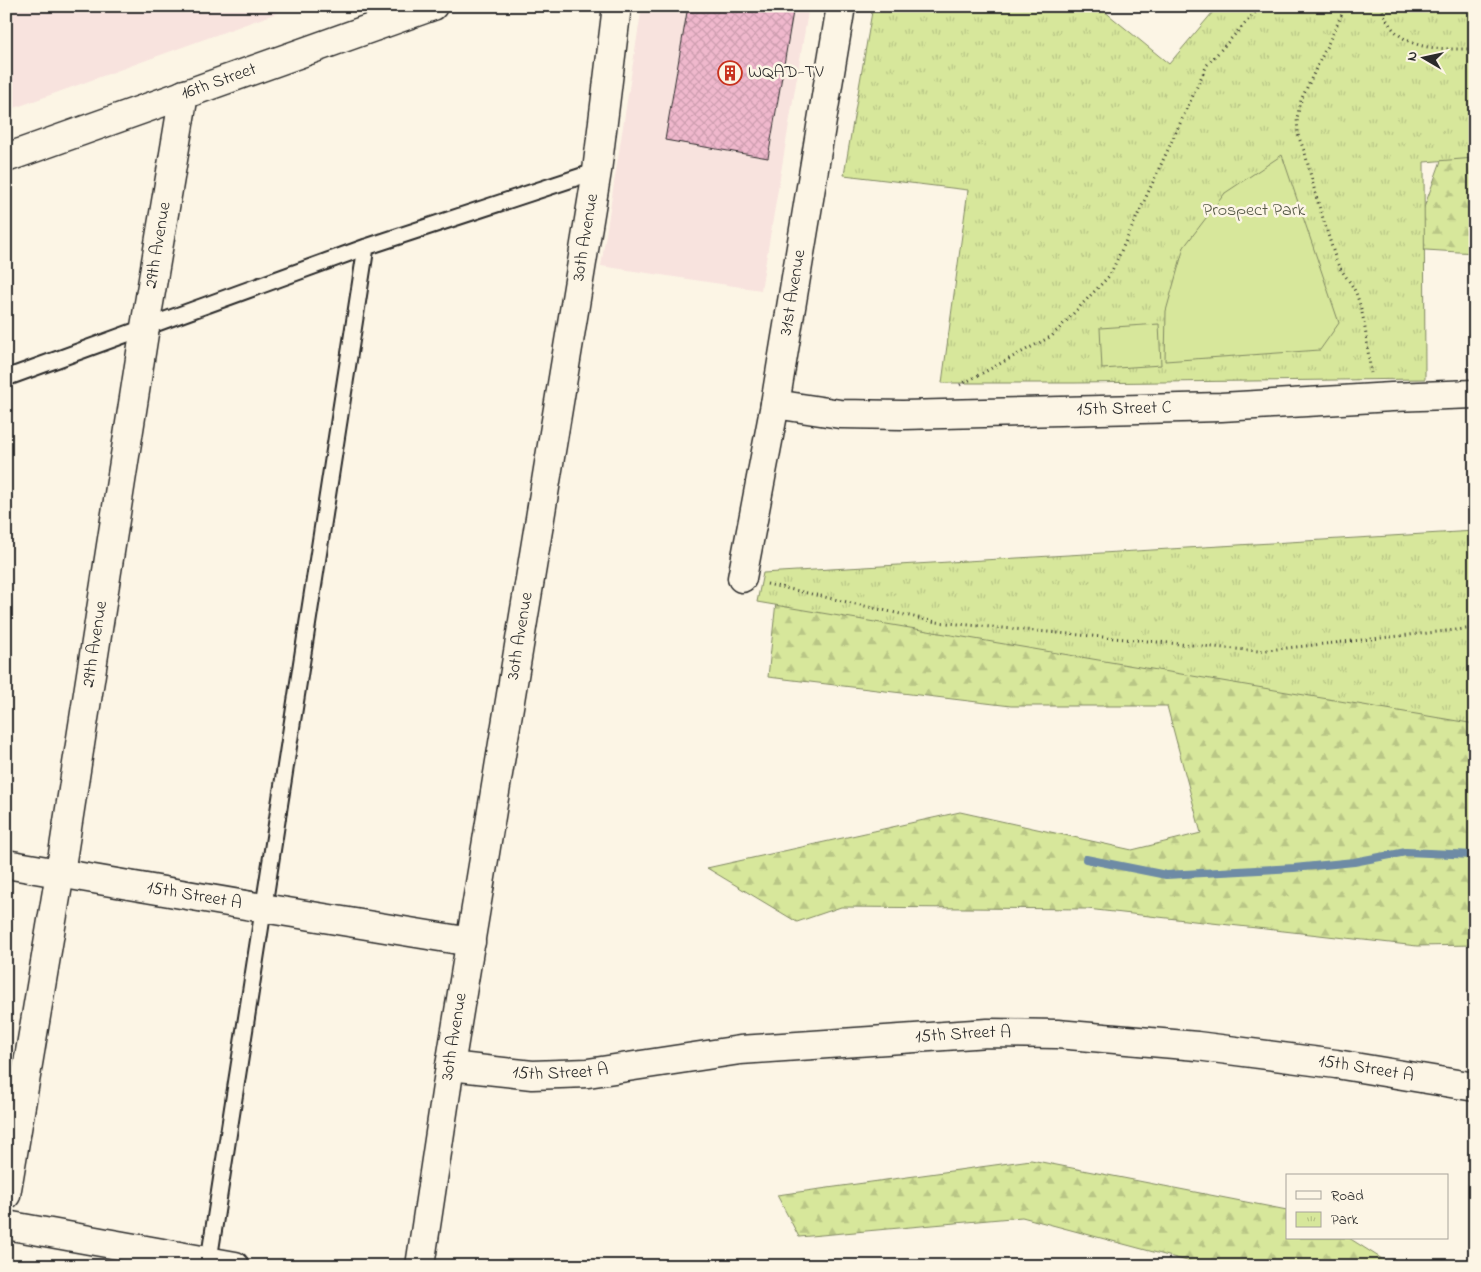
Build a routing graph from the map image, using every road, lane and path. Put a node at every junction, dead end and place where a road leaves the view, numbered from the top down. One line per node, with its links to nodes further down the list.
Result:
1 (433, 6): 8 (street, 16th Street)
2 (617, 6): 10 (street, 30th Avenue)
3 (841, 6): 17 (street, 31st Avenue)
4 (1261, 6): 14 (path)
5 (1346, 6): 16 (path)
6 (1381, 6): 7 (path)
7 (1475, 48)
8 (184, 94): 9 (street, 16th Street); 12 (street, 29th Avenue)
9 (6, 158)
10 (597, 172): 11 (lane); 23 (street, 30th Avenue)
11 (366, 247): 12 (lane); 22 (lane)
12 (145, 327): 13 (lane); 21 (street, 29th Avenue)
13 (6, 378)
14 (956, 387)
15 (1475, 394): 16 (street, 15th Street C)
16 (1376, 398): 17 (street, 15th Street C)
17 (775, 404): 18 (street, 31st Avenue)
18 (742, 578): 19 (path)
19 (1475, 628)
20 (6, 864): 21 (street, 15th Street A)
21 (60, 873): 22 (street, 15th Street A); 26 (street, 29th Avenue)
22 (263, 908): 23 (street, 15th Street A); 28 (lane)
23 (471, 942): 24 (street, 30th Avenue)
24 (450, 1066): 25 (street, 15th Street A); 30 (street, 30th Avenue)
25 (1475, 1087)
26 (6, 1195)
27 (6, 1226): 28 (street)
28 (208, 1263): 29 (street)
29 (235, 1266)
30 (420, 1266)

